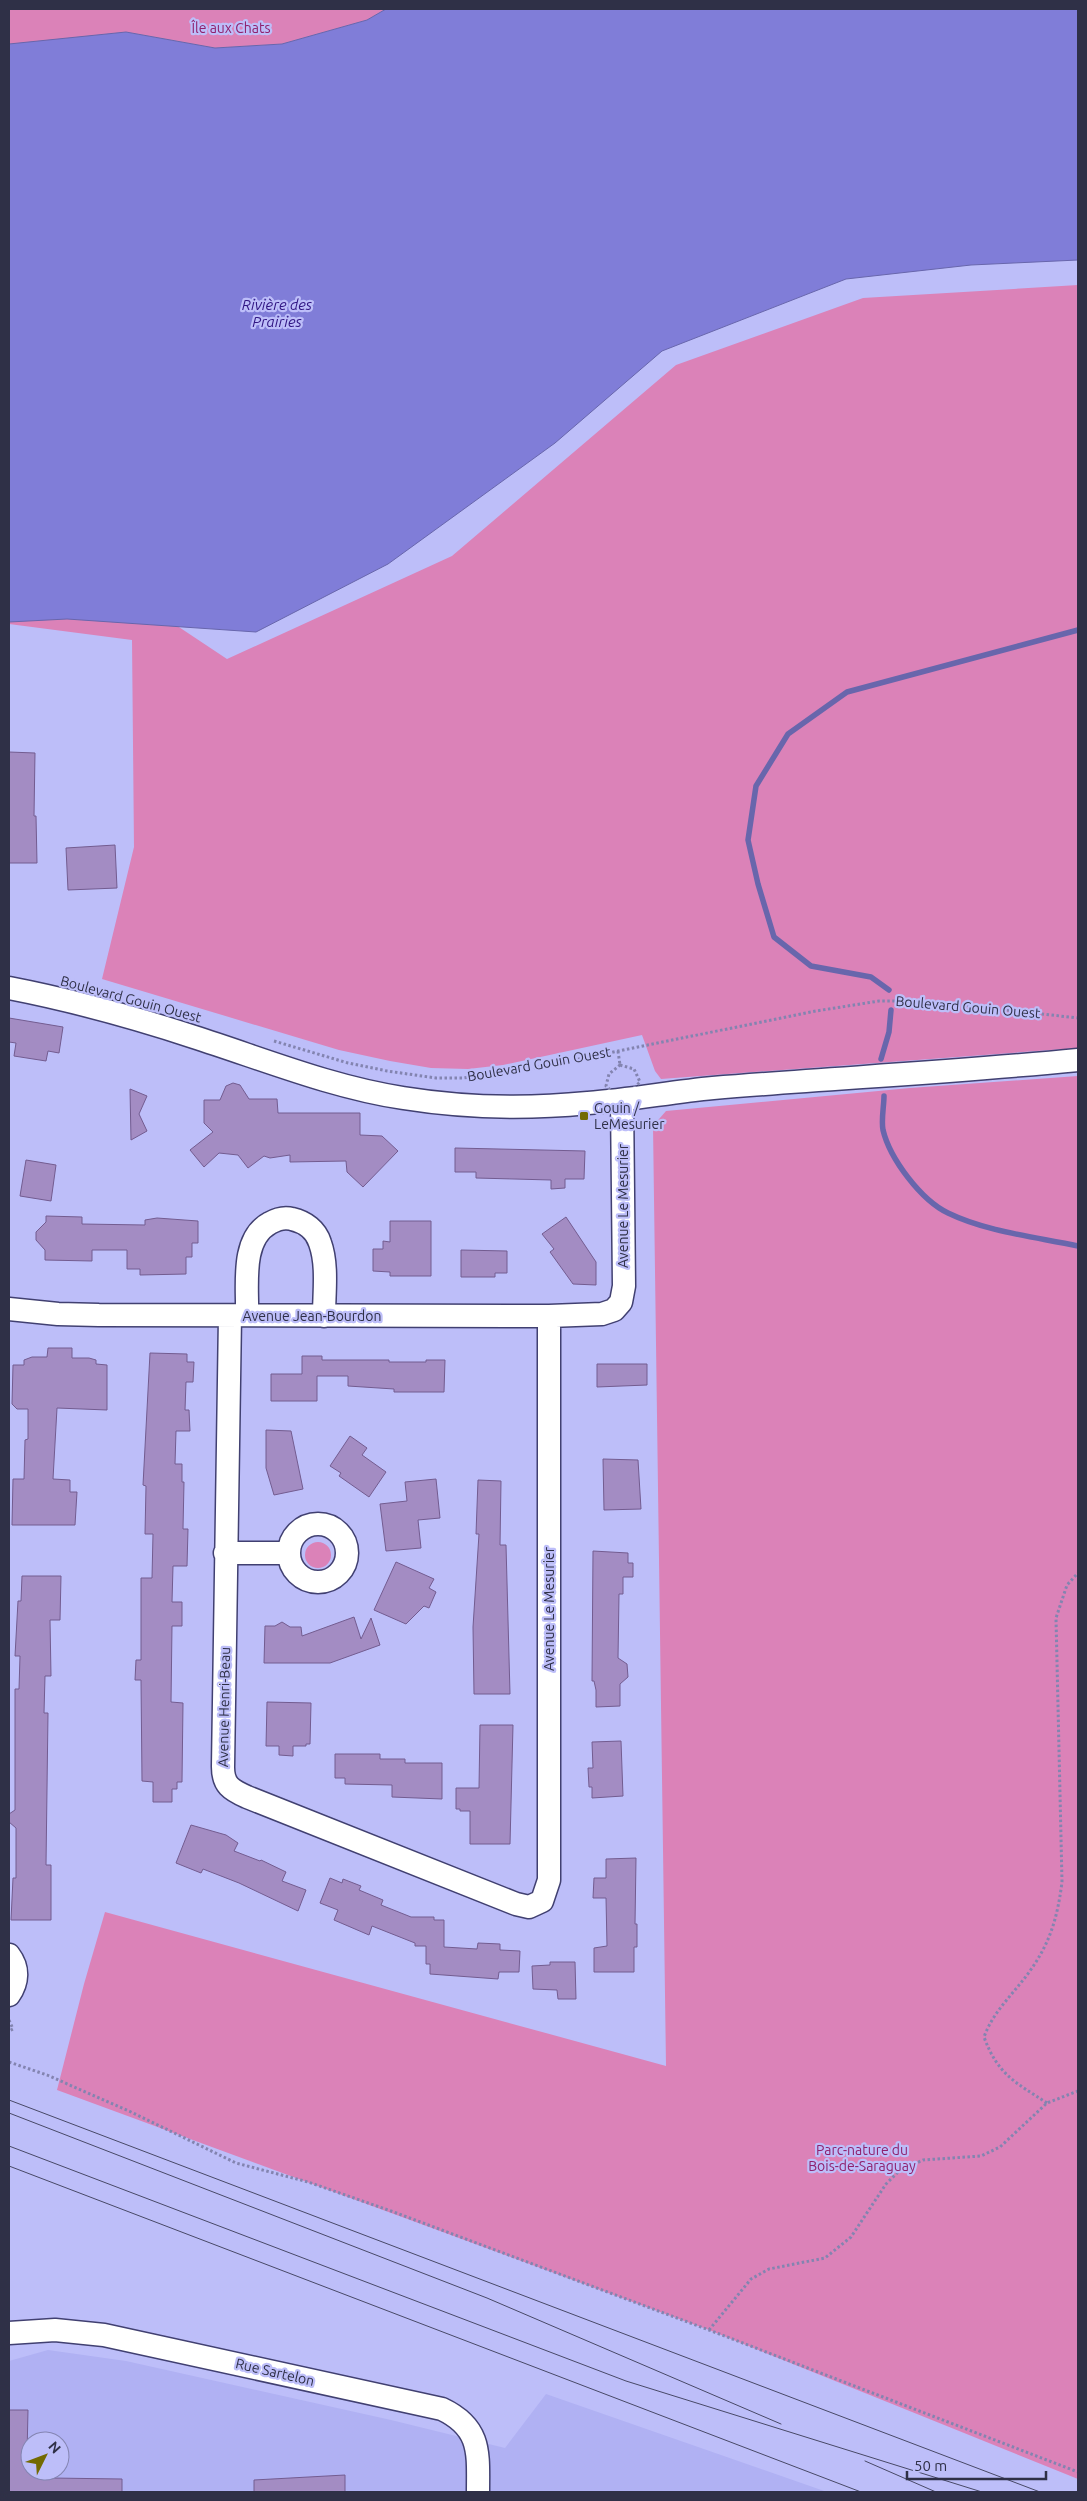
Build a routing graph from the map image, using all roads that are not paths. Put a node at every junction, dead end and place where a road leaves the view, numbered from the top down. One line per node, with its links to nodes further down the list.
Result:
1 (9, 988): 3 (street, Boulevard Gouin Ouest)
2 (1078, 1060): 3 (street, Boulevard Gouin Ouest)
3 (614, 1093): 5 (street, Avenue Le Mesurier)
4 (9, 1309): 6 (street, Avenue Jean-Bourdon)
5 (614, 1310): 8 (street, Avenue Jean-Bourdon)
6 (239, 1316): 7 (street, Avenue Jean-Bourdon); 7 (street, Avenue Henri-Beau); 9 (street, Avenue Henri-Beau)
7 (324, 1316): 8 (street, Avenue Jean-Bourdon)
8 (549, 1316): 11 (street, Avenue Le Mesurier)
9 (226, 1552): 10 (street); 11 (street, Avenue Henri-Beau)
10 (289, 1554)
11 (542, 1901)
12 (9, 1955): 13 (street)
13 (9, 1995)
14 (9, 2333): 15 (street, Rue Sartelon)
15 (478, 2492)

